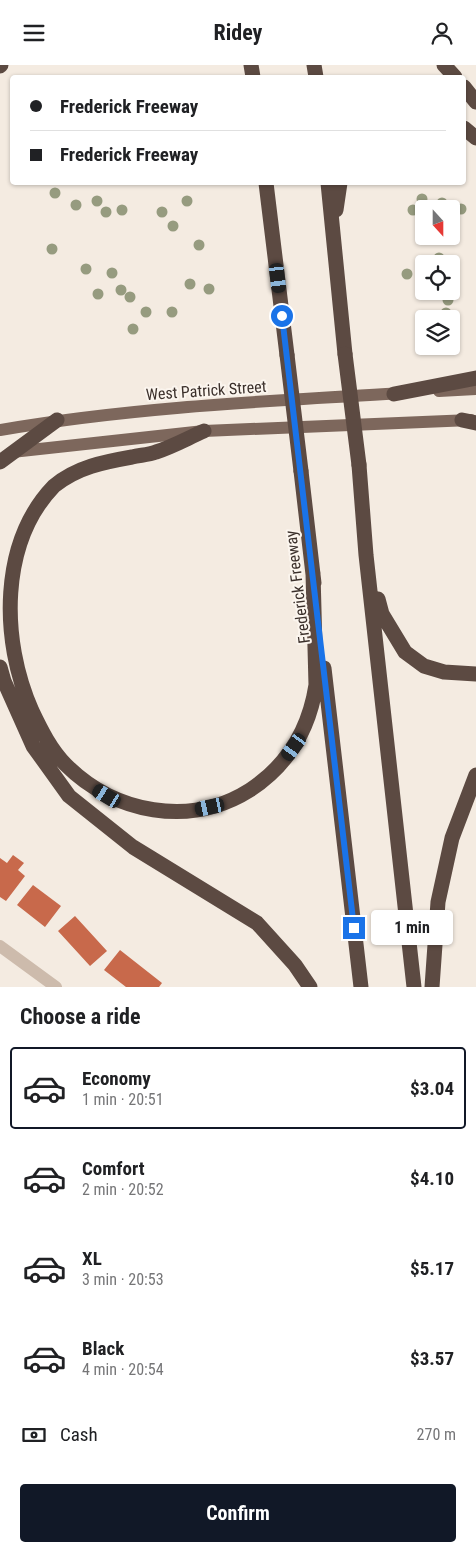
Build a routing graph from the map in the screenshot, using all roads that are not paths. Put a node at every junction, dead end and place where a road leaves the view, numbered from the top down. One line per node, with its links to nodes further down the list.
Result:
1 (444, 65): 2 (highway)
2 (453, 75)
3 (466, 90): 4 (highway)
4 (476, 102)
5 (466, 129): 6 (highway)
6 (476, 138)
7 (266, 185): 21 (highway, Frederick Freeway, bridge)
8 (328, 185): 10 (highway)
9 (340, 185): 10 (highway)
10 (334, 234): 20 (highway, bridge)
11 (476, 378): 13 (highway)
12 (476, 389): 13 (main road, West Patrick Street)
13 (394, 394): 14 (main road, West Patrick Street)
14 (57, 420): 16 (main road, West Patrick Street); 18 (highway)
15 (471, 421): 17 (main road)
16 (0, 430)
17 (204, 431): 18 (main road); 21 (highway)
18 (7, 453): 19 (highway)
19 (0, 462)
20 (366, 555): 23 (highway); 29 (highway)
21 (313, 573): 28 (highway, Frederick Freeway)
22 (0, 667): 27 (highway)
23 (476, 674)
24 (476, 775): 30 (highway)
25 (0, 946): 26 (street)
26 (56, 987)
27 (310, 987)
28 (361, 987)
29 (414, 987)
30 (432, 987)

